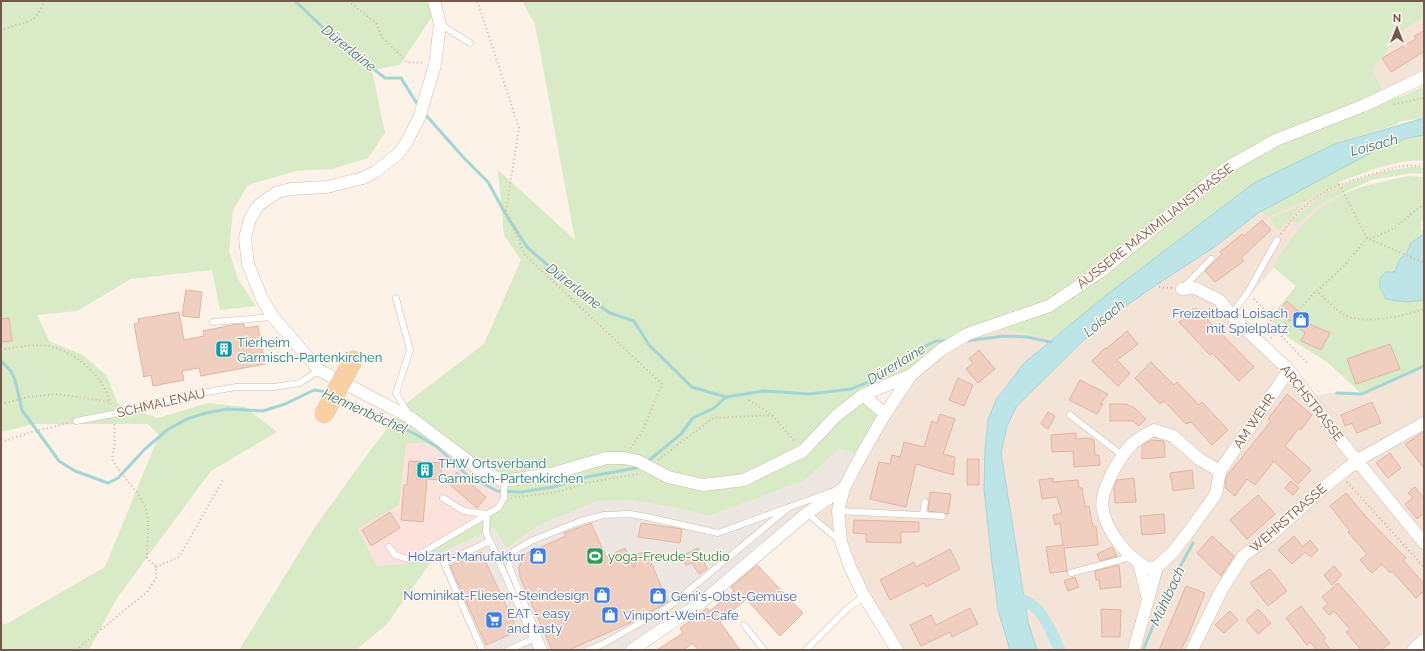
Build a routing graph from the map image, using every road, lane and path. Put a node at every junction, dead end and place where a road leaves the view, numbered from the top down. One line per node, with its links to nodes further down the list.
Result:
1 (44, 1): 6 (path)
2 (348, 1): 8 (path)
3 (434, 1): 5 (street)
4 (473, 1): 50 (path)
5 (440, 24): 7 (lane); 8 (street)
6 (1, 32)
7 (470, 43)
8 (435, 65): 24 (street)
9 (1424, 77): 34 (street, ÄUSSERE MAXIMILIANSTRASSE)
10 (1424, 166): 11 (path)
11 (1339, 184): 13 (path); 14 (path)
12 (1424, 204): 13 (path)
13 (1369, 238): 16 (path); 18 (path)
14 (1277, 240): 19 (lane)
15 (1211, 259): 17 (lane)
16 (1424, 263)
17 (1182, 289): 23 (street, ARCHSTRASSE)
18 (1317, 291): 21 (path); 22 (path)
19 (1247, 293): 23 (lane); 27 (path)
20 (396, 298): 44 (lane)
21 (1424, 309)
22 (1298, 311)
23 (1232, 314): 28 (street, ARCHSTRASSE)
24 (273, 317): 26 (lane); 32 (street)
25 (1289, 320): 27 (path)
26 (213, 322)
27 (1277, 332): 28 (path); 31 (path)
28 (1264, 346): 33 (street, ARCHSTRASSE)
29 (1, 350): 37 (path)
30 (353, 360): 40 (main road, bridge)
31 (1307, 363)
32 (319, 370): 39 (lane, SCHMALENAU); 44 (street)
33 (1289, 370): 51 (street, ARCHSTRASSE); 53 (street, AM WEHR)
34 (911, 375): 35 (street); 41 (street, ÄUSSERE MAXIMILIANSTRASSE)
35 (863, 395): 41 (street); 48 (street)
36 (749, 400): 42 (path)
37 (111, 402): 38 (path); 39 (path)
38 (1, 404)
39 (114, 414): 45 (lane, SCHMALENAU); 72 (path)
40 (324, 414)
41 (885, 414): 57 (street, ÄUSSERE MAXIMILIANSTRASSE)
42 (772, 415): 48 (path); 52 (path)
43 (1070, 415): 49 (lane)
44 (411, 418): 56 (street)
45 (76, 421): 47 (path)
46 (1424, 423): 51 (street, WEHRSTRASSE)
47 (1, 442)
48 (803, 451): 52 (street)
49 (1123, 456): 53 (street); 71 (street)
50 (624, 458): 52 (street); 56 (street)
51 (1358, 460): 54 (street, WEHRSTRASSE); 69 (street, ARCHSTRASSE)
52 (645, 470): 59 (path)
53 (1220, 471): 73 (street, AM WEHR)
54 (1340, 474): 74 (path); 92 (street, WEHRSTRASSE)
55 (223, 480): 72 (path)
56 (504, 483): 59 (lane)
57 (844, 488): 61 (lane); 62 (street, ÄUSSERE MAXIMILIANSTRASSE); 63 (street)
58 (443, 498): 64 (lane)
59 (504, 498): 64 (lane)
60 (925, 502): 65 (lane)
61 (792, 505): 85 (lane); 86 (lane)
62 (838, 511): 65 (lane); 68 (street, ÄUSSERE MAXIMILIANSTRASSE)
63 (807, 513): 68 (lane); 87 (street)
64 (487, 514): 67 (lane); 70 (lane)
65 (923, 514): 66 (lane)
66 (942, 516)
67 (490, 541): 79 (lane); 82 (lane)
68 (841, 542): 76 (street, ÄUSSERE MAXIMILIANSTRASSE)
69 (1424, 543)
70 (390, 547)
71 (1135, 560): 73 (street); 75 (lane); 77 (street)
72 (156, 567): 81 (path)
73 (1157, 567): 77 (street)
74 (1424, 567)
75 (1071, 573)
76 (864, 596): 89 (lane); 90 (street, ÄUSSERE MAXIMILIANSTRASSE)
77 (1148, 600): 91 (street)
78 (744, 625): 88 (lane)
79 (533, 639): 83 (lane); 84 (lane)
80 (1424, 640): 93 (street)
81 (76, 650)
82 (482, 650)
83 (508, 650)
84 (538, 650)
85 (544, 650)
86 (588, 650)
87 (632, 650)
88 (764, 650)
89 (806, 650)
90 (897, 650)
91 (1134, 650)
92 (1192, 650)
93 (1413, 650)

